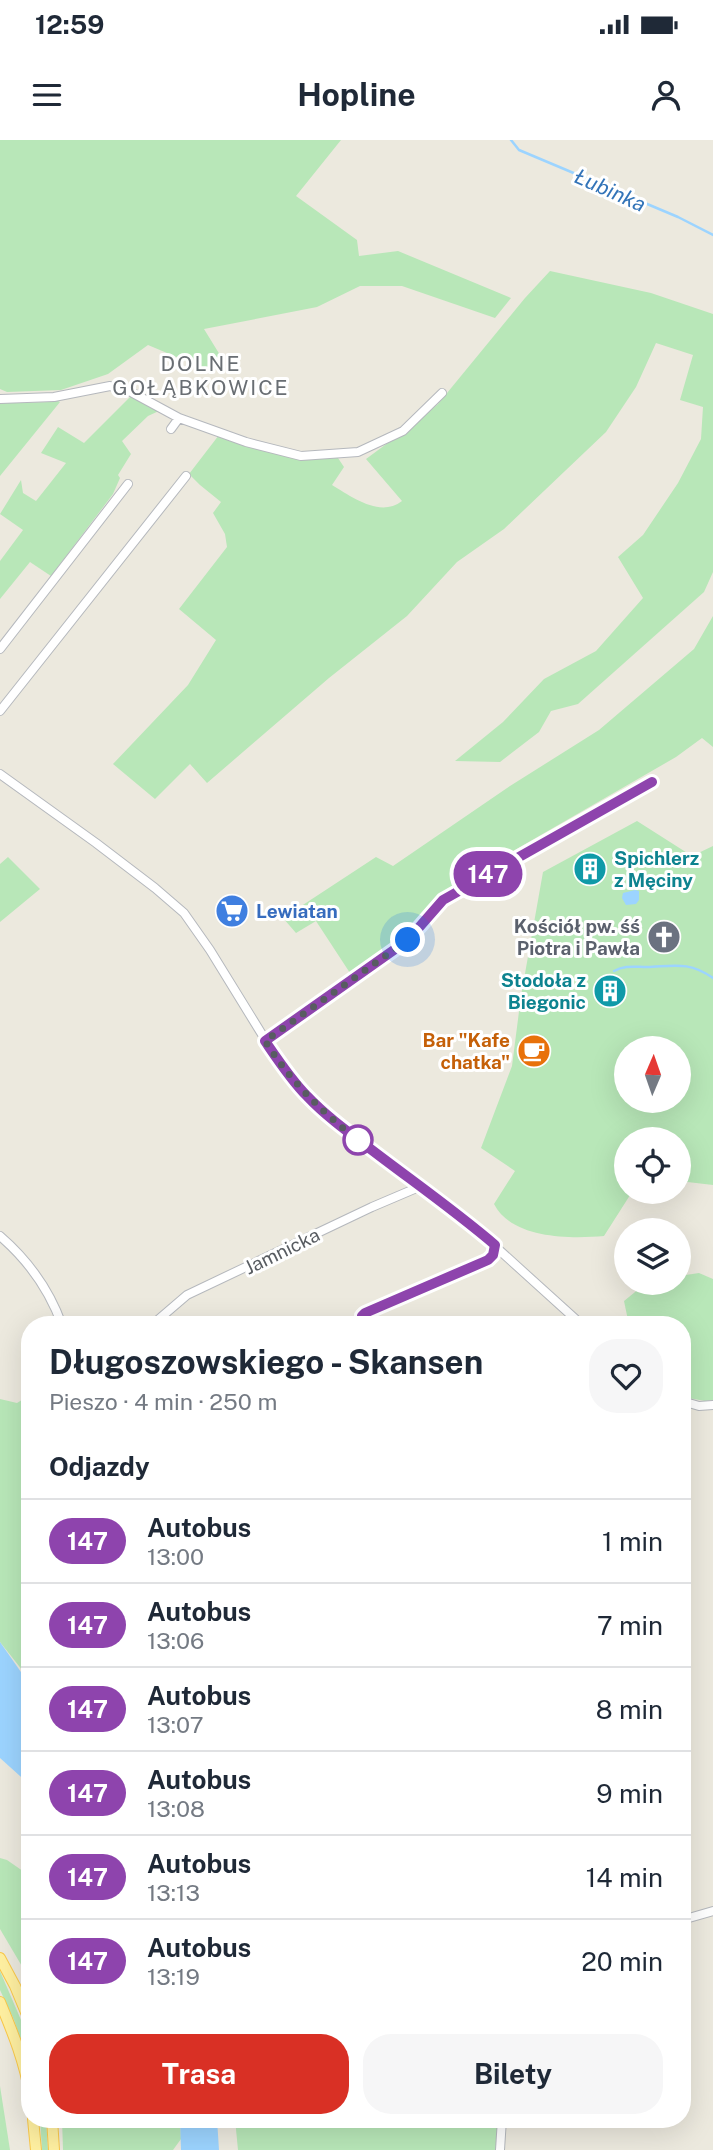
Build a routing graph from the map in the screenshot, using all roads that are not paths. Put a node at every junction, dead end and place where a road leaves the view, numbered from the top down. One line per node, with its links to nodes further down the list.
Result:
1 (442, 393): 3 (street)
2 (0, 399): 3 (street)
3 (179, 418): 4 (street)
4 (171, 429)
5 (186, 476): 8 (street)
6 (128, 484): 7 (street)
7 (0, 649)
8 (0, 711)
9 (0, 774): 11 (street)
10 (652, 782): 11 (street)
11 (265, 1041): 12 (street)
12 (419, 1187): 14 (street); 16 (street, Jamnicka)
13 (0, 1236): 15 (street)
14 (495, 1245): 17 (street); 18 (street)
15 (59, 1316)
16 (162, 1316)
17 (362, 1316)
18 (572, 1316)
19 (691, 1404): 20 (street)
20 (713, 1405)
21 (713, 1911): 22 (street)
22 (691, 1917)
23 (0, 1958): 24 (main road)
24 (21, 2000)
25 (0, 2002): 26 (main road)
26 (21, 2059)
27 (34, 2128): 30 (main road)
28 (53, 2128): 31 (main road)
29 (501, 2128): 32 (street)
30 (36, 2150)
31 (54, 2150)
32 (500, 2150)

